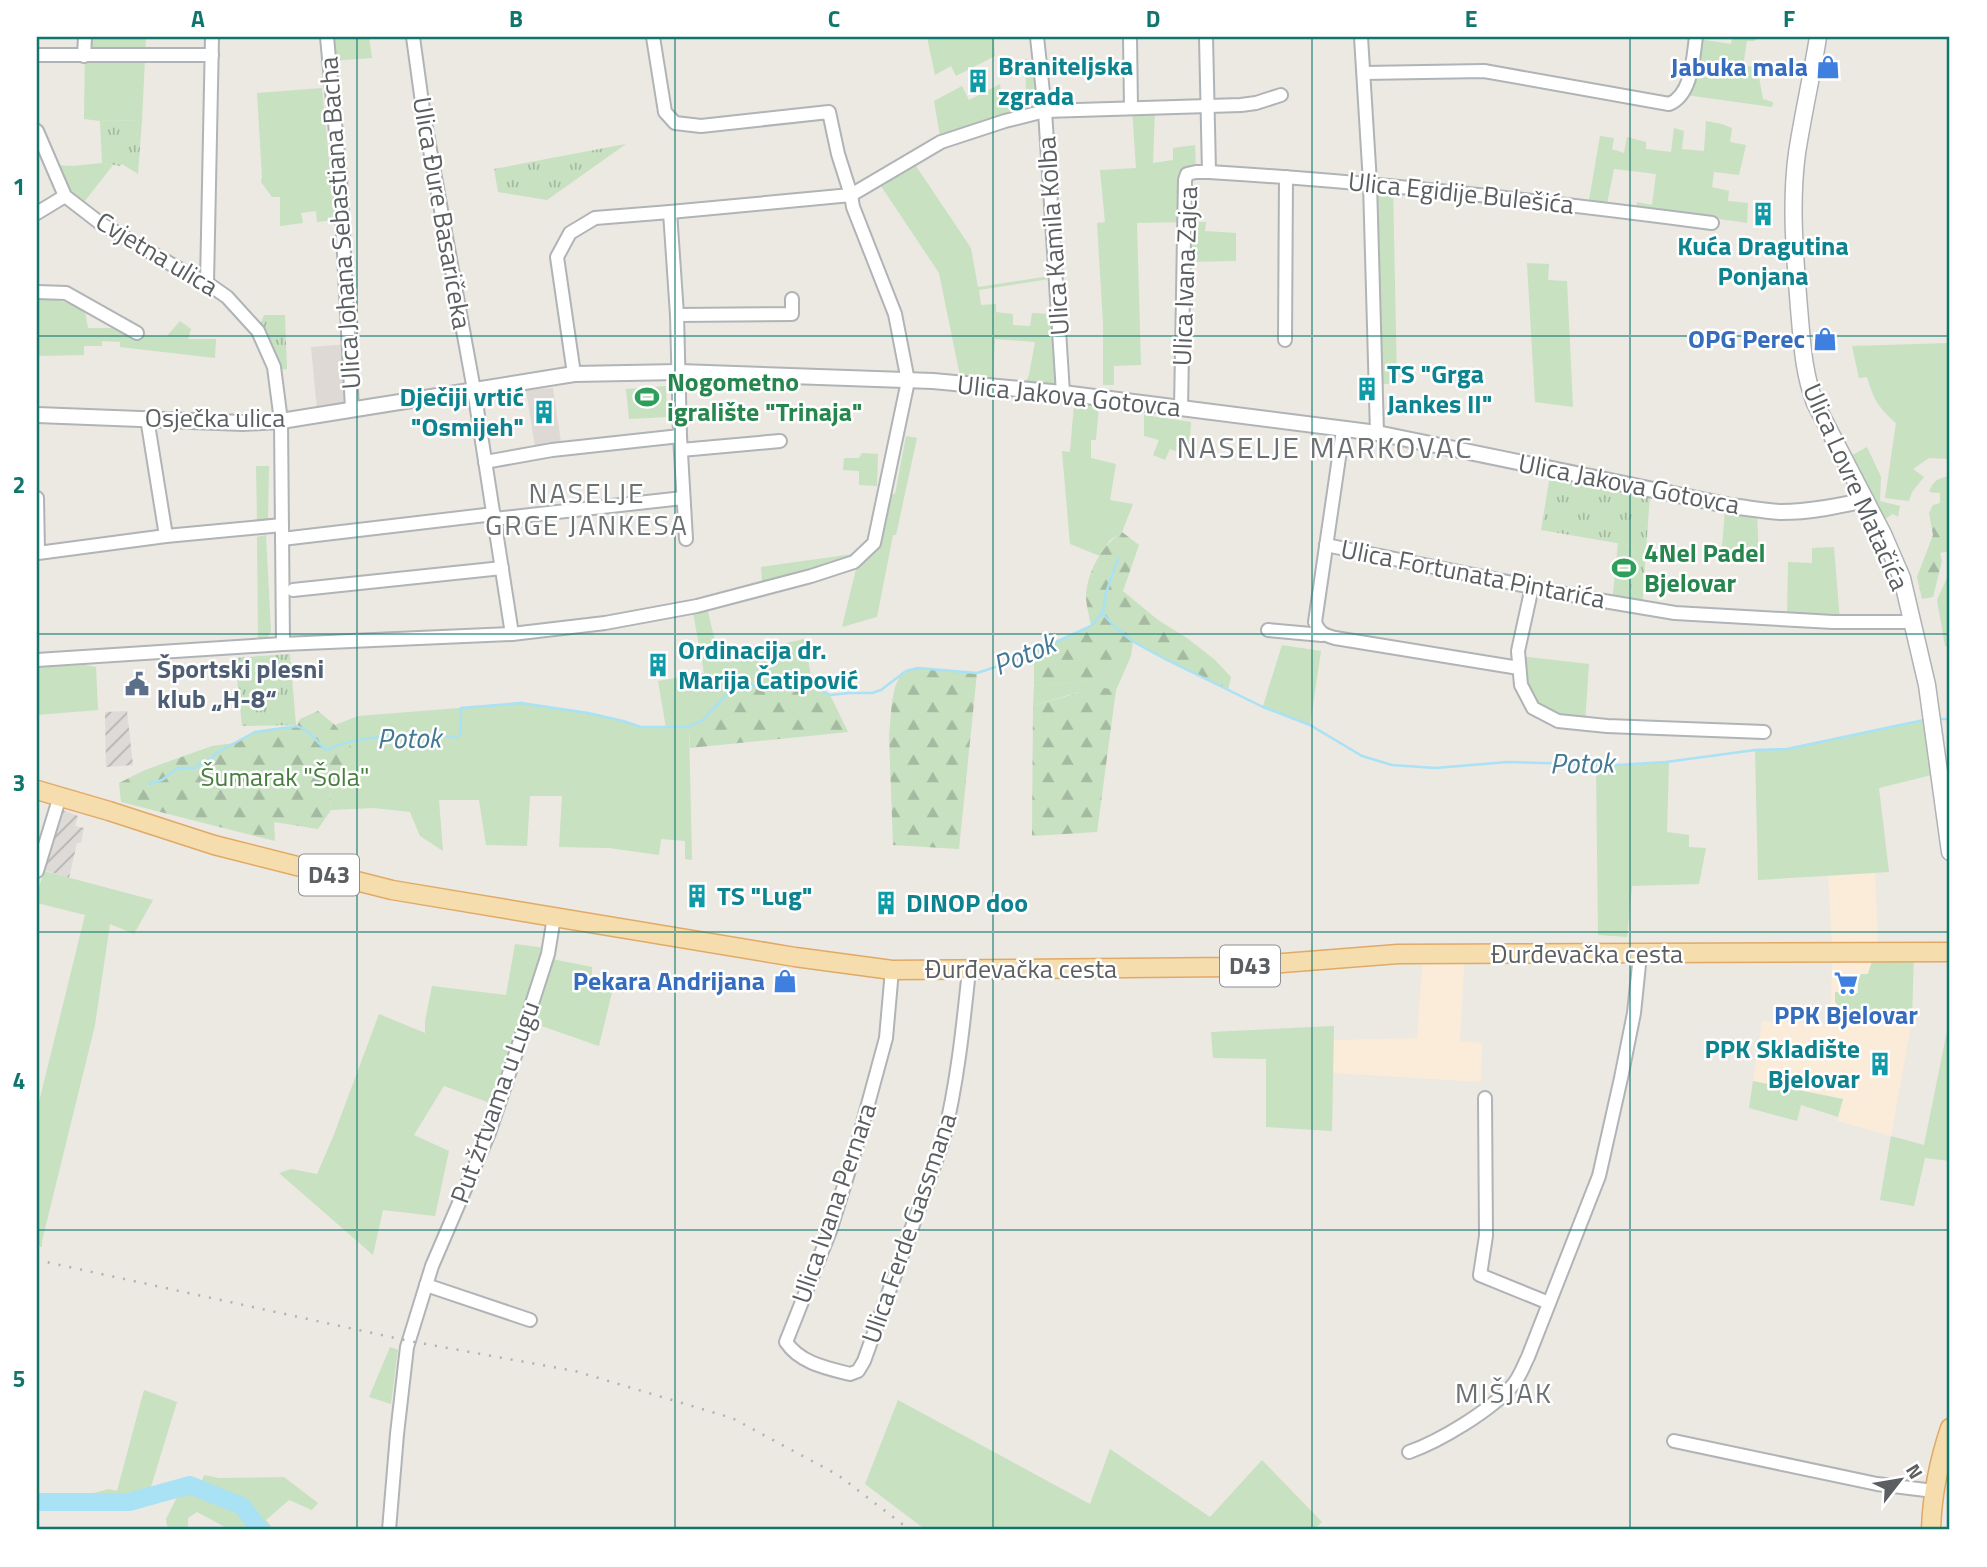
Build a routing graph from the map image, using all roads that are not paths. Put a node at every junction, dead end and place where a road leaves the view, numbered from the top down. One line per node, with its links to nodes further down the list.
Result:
1 (85, 37): 14 (street)
2 (212, 37): 13 (street)
3 (327, 37): 40 (street, Ulica Johana Sebastiana Bacha)
4 (413, 37): 38 (street, Ulica Đure Basaričeka)
5 (653, 37): 24 (street)
6 (1037, 37): 19 (street, Ulica Kamila Kolba)
7 (1130, 37): 18 (street)
8 (1206, 37): 17 (street, Ulica Ivana Zajca)
9 (1362, 37): 15 (street)
10 (1696, 37): 15 (street)
11 (1818, 37): 52 (main road, Ulica Lovre Matačića)
12 (37, 55): 14 (street)
13 (212, 55): 14 (street); 29 (street)
14 (84, 56)
15 (1364, 73): 23 (street)
16 (1281, 95): 17 (street)
17 (1206, 105): 18 (street); 21 (street, Ulica Ivana Zajca)
18 (1131, 108): 19 (street)
19 (1045, 111): 24 (street); 39 (street, Ulica Kamila Kolba)
20 (37, 131): 25 (street, Cvjetna ulica)
21 (1209, 172): 22 (street, Ulica Egidije Bulešića); 41 (street, Ulica Ivana Zajca)
22 (1286, 177): 23 (street, Ulica Egidije Bulešića); 34 (street)
23 (1370, 183): 28 (street, Ulica Egidije Bulešića); 46 (street)
24 (851, 195): 26 (street); 37 (street)
25 (65, 196): 27 (street); 29 (street, Cvjetna ulica)
26 (670, 212): 32 (street); 36 (street)
27 (37, 213)
28 (1712, 223)
29 (206, 283): 44 (street, Cvjetna ulica)
30 (37, 292): 33 (street)
31 (792, 299): 32 (street)
32 (677, 315): 35 (street)
33 (137, 333)
34 (1285, 340)
35 (679, 372): 36 (street, Ulica Jakova Gotovca); 37 (street, Ulica Jakova Gotovca); 48 (street)
36 (574, 374): 38 (street, Ulica Jakova Gotovca)
37 (908, 381): 39 (street, Ulica Jakova Gotovca); 64 (street)
38 (474, 390): 40 (street, Osječka ulica); 49 (street, Ulica Đure Basaričeka)
39 (1063, 393): 41 (street, Ulica Jakova Gotovca)
40 (352, 409): 44 (street, Osječka ulica)
41 (1181, 409): 45 (street, Ulica Jakova Gotovca)
42 (37, 415): 43 (street, Osječka ulica)
43 (146, 418): 44 (street, Osječka ulica); 55 (street)
44 (281, 421): 54 (street, Cvjetna ulica)
45 (1343, 430): 46 (street, Ulica Jakova Gotovca); 58 (street)
46 (1377, 433): 52 (street, Ulica Jakova Gotovca)
47 (780, 441): 48 (street)
48 (680, 443): 49 (street); 51 (street)
49 (485, 462): 53 (street, Ulica Đure Basaričeka)
50 (37, 498): 55 (street)
51 (683, 498): 53 (street); 56 (street)
52 (1866, 500): 62 (main road, Ulica Lovre Matačića)
53 (494, 516): 57 (street); 59 (street, Ulica Đure Basaričeka)
54 (282, 525): 55 (street); 57 (street, Cvjetna ulica)
55 (166, 536)
56 (686, 538)
57 (282, 539): 66 (street, Cvjetna ulica)
58 (1326, 545): 60 (street, Ulica Fortunata Pintarića); 65 (street)
59 (502, 568): 61 (street); 64 (street, Ulica Đure Basaričeka)
60 (1532, 587): 62 (street, Ulica Fortunata Pintarića); 68 (street)
61 (293, 590)
62 (1912, 622): 72 (main road, Ulica Lovre Matačića)
63 (1268, 630): 65 (street)
64 (512, 634): 66 (street)
65 (1322, 635): 68 (street)
66 (283, 643): 67 (street)
67 (37, 660)
68 (1520, 668): 69 (street)
69 (1764, 732)
70 (37, 790): 71 (main road, D43)
71 (60, 796): 73 (street); 74 (main road, Đurđevačka cesta / D43)
72 (1950, 852)
73 (37, 871)
74 (554, 917): 77 (main road, Đurđevačka cesta / D43); 80 (street, Put žrtvama u Lugu)
75 (1950, 953): 76 (main road, Đurđevačka cesta / D43)
76 (1640, 955): 78 (main road, Đurđevačka cesta / D43); 81 (street)
77 (892, 970): 78 (main road, Đurđevačka cesta / D43); 83 (street, Ulica Ivana Pernara)
78 (969, 970): 83 (street, Ulica Ferde Gassmana)
79 (1485, 1098): 81 (street)
80 (426, 1285): 82 (street); 88 (street, Put žrtvama u Lugu)
81 (1549, 1303): 86 (street)
82 (530, 1320)
83 (864, 1361)
84 (1950, 1428): 87 (main road)
85 (1674, 1441): 87 (street)
86 (1409, 1452)
87 (1934, 1491): 89 (main road)
88 (389, 1530)
89 (1931, 1530)

